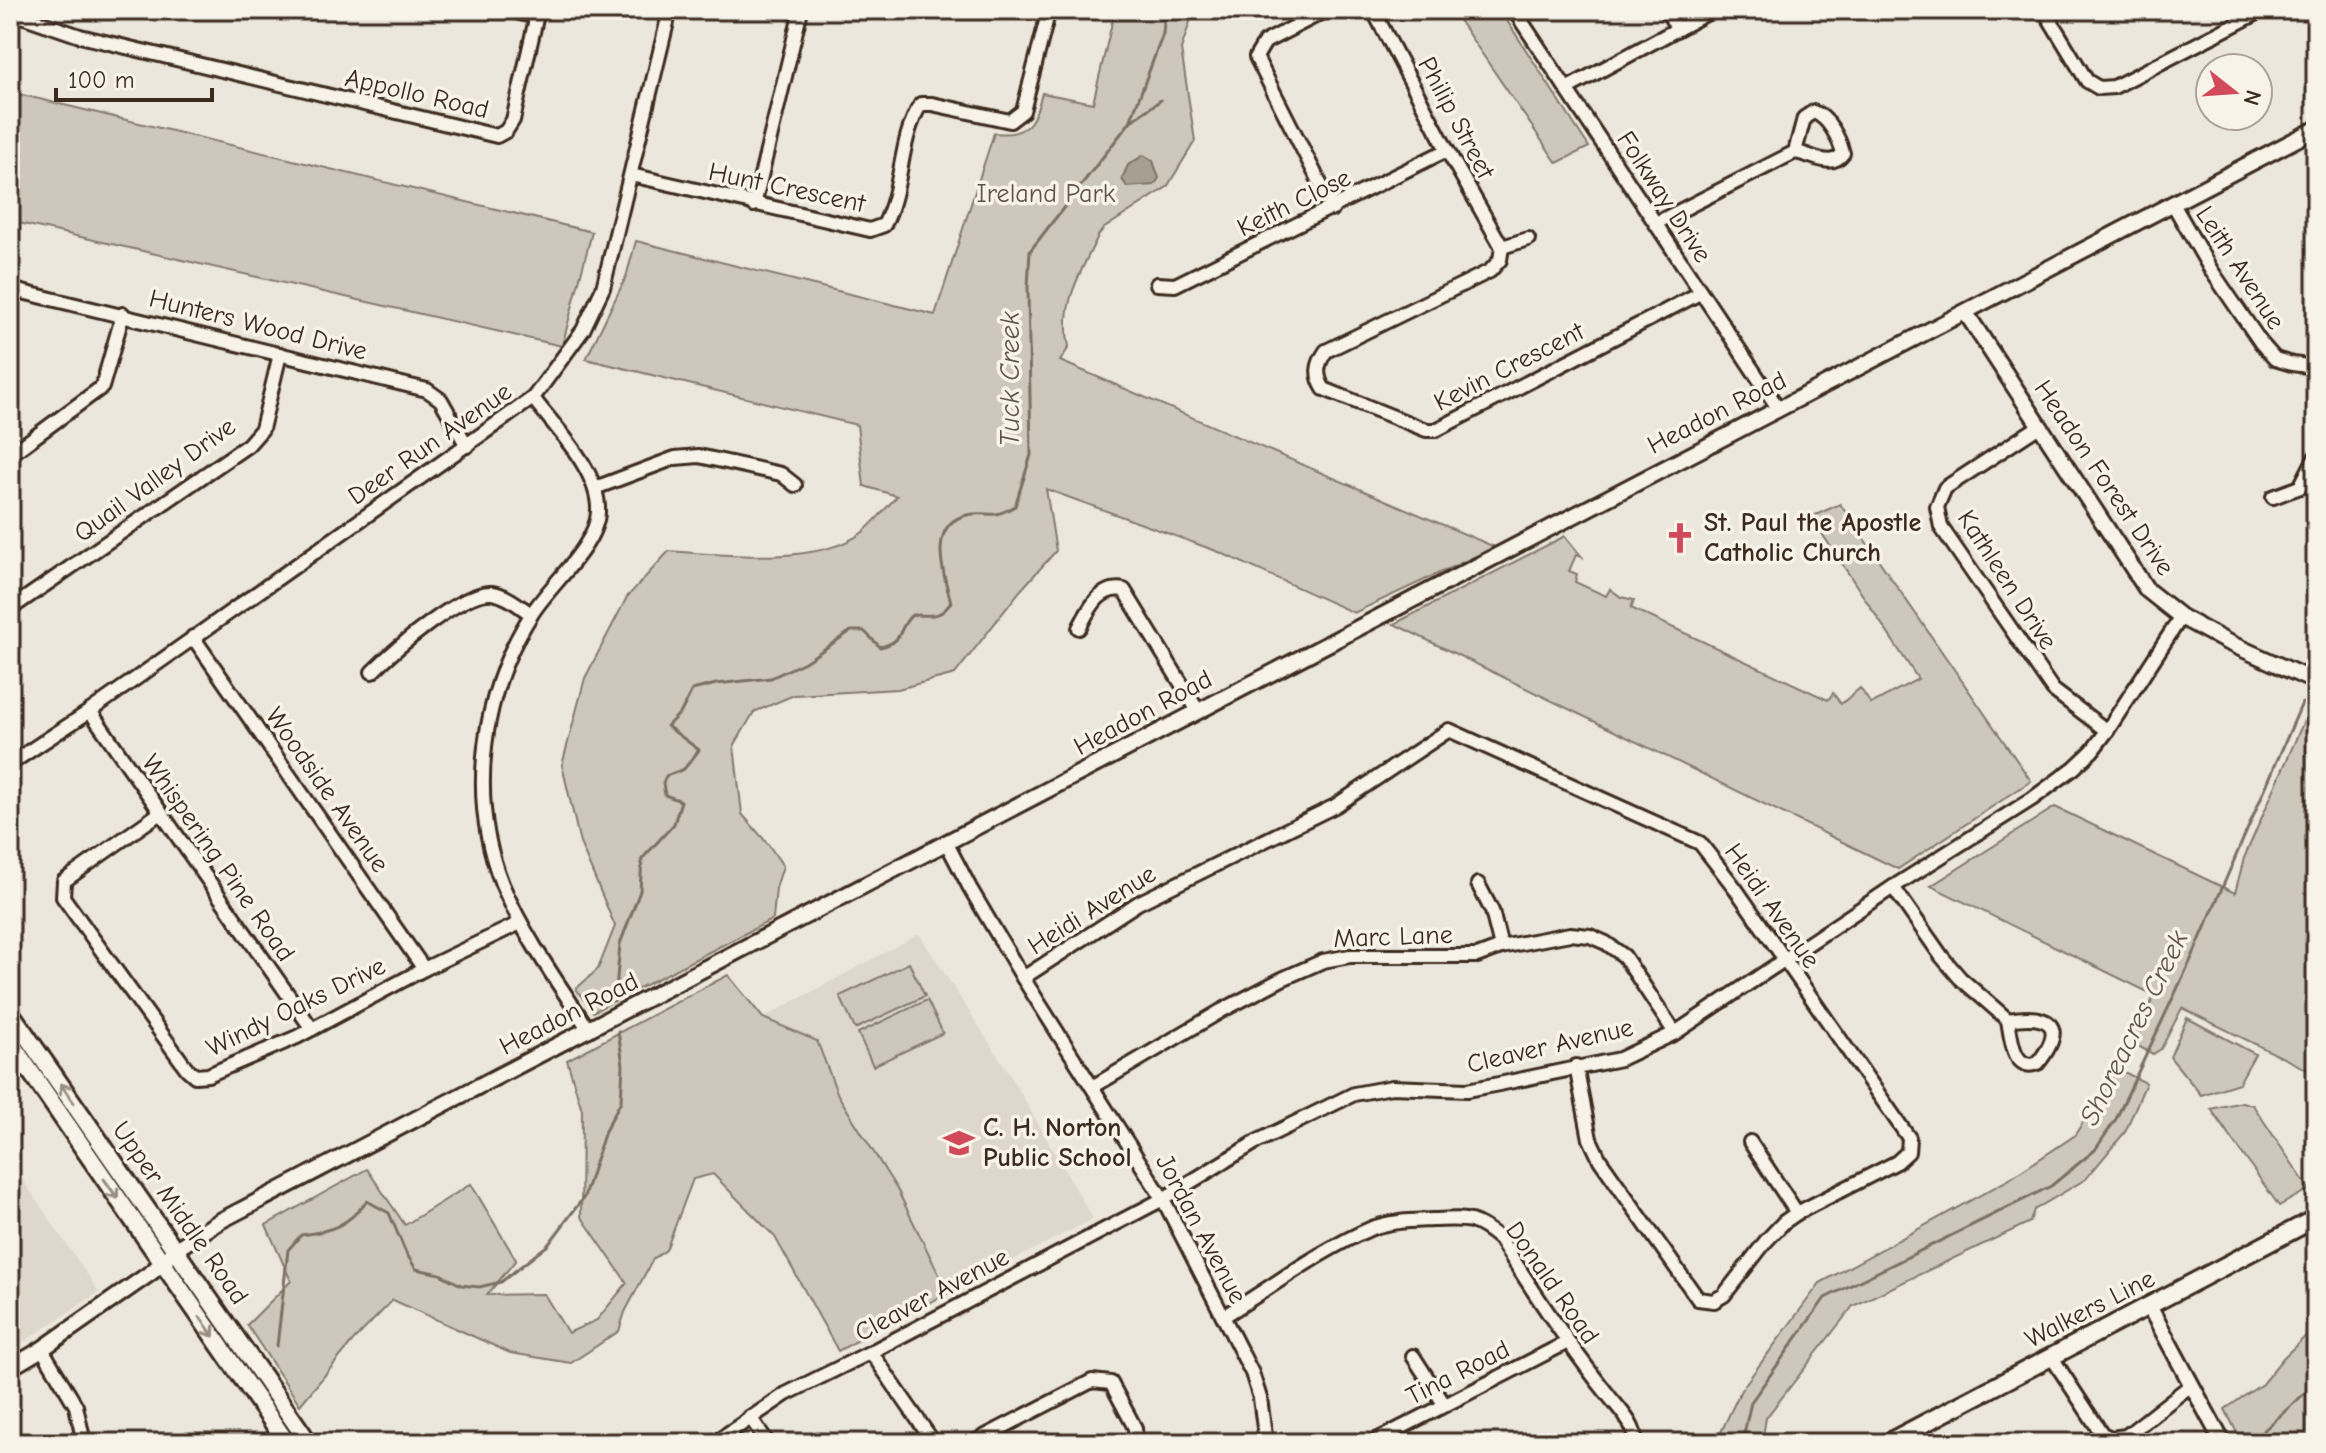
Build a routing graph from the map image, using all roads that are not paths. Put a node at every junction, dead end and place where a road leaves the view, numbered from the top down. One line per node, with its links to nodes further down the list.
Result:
1 (507, 10): 13 (street)
2 (670, 10): 19 (street, Deer Run Avenue)
3 (801, 10): 21 (street)
4 (1049, 10): 21 (street, Hunt Crescent)
5 (1327, 10): 22 (street)
6 (1373, 10): 17 (street, Philip Street)
7 (1514, 10): 15 (street, Folkway Drive)
8 (1666, 10): 14 (street)
9 (1713, 10): 14 (street)
10 (2044, 10): 11 (street)
11 (2263, 10)
12 (10, 12): 13 (street, Appollo Road)
13 (538, 14)
14 (1678, 29): 15 (street)
15 (1566, 89): 23 (street, Folkway Drive)
16 (2316, 129): 20 (street, Headon Road)
17 (1447, 150): 22 (street, Keith Close); 25 (street, Philip Street)
18 (1795, 152): 18 (street); 23 (street)
19 (631, 175): 21 (street, Hunt Crescent); 33 (street, Deer Run Avenue)
20 (2173, 204): 29 (street, Headon Road); 32 (street, Leith Avenue)
21 (754, 205)
22 (1333, 209): 26 (street, Keith Close)
23 (1656, 223): 28 (street, Folkway Drive)
24 (1528, 239): 25 (street)
25 (1502, 247): 28 (street, Kevin Crescent)
26 (1157, 284)
27 (10, 289): 30 (street, Hunters Wood Drive)
28 (1700, 293): 34 (street, Folkway Drive)
29 (1966, 313): 34 (street, Headon Road); 35 (street, Headon Forest Drive)
30 (123, 314): 31 (street, Hunters Wood Drive); 37 (street)
31 (280, 354): 36 (street, Hunters Wood Drive); 42 (street, Quail Valley Drive)
32 (2316, 367)
33 (533, 398): 36 (street, Deer Run Avenue); 40 (street)
34 (1778, 408): 50 (street, Headon Road)
35 (2038, 427): 44 (street, Headon Forest Drive); 51 (street, Kathleen Drive)
36 (467, 446): 46 (street, Deer Run Avenue)
37 (10, 455)
38 (2316, 456): 41 (street)
39 (795, 485): 40 (street)
40 (595, 488): 43 (street)
41 (2273, 497)
42 (10, 609)
43 (531, 614): 47 (street); 57 (street)
44 (2181, 617): 48 (street, Headon Forest Drive); 51 (street, Cleaver Avenue)
45 (1079, 628): 50 (street)
46 (193, 637): 49 (street, Deer Run Avenue); 60 (street, Woodside Avenue)
47 (372, 672)
48 (2316, 682)
49 (90, 711): 52 (street, Deer Run Avenue); 53 (street, Whispering Pine Road)
50 (1198, 711): 54 (street, Headon Road)
51 (2107, 731): 56 (street, Cleaver Avenue)
52 (10, 764)
53 (160, 813): 64 (street, Whispering Pine Road); 64 (street, Windy Oaks Drive)
54 (946, 842): 61 (street, Jordan Avenue); 65 (street, Headon Road)
55 (1478, 884): 58 (street)
56 (1893, 887): 59 (street, Cleaver Avenue); 63 (street)
57 (520, 923): 60 (street, Windy Oaks Drive); 65 (street)
58 (1501, 947): 66 (street, Marc Lane); 69 (street, Marc Lane)
59 (1783, 959): 61 (street, Heidi Avenue); 66 (street, Cleaver Avenue); 72 (street, Heidi Avenue)
60 (424, 969): 64 (street, Windy Oaks Drive)
61 (1023, 978): 69 (street, Jordan Avenue)
62 (10, 1012): 74 (main road, Upper Middle Road, one-way to 62)
63 (2008, 1020): 63 (street)
64 (312, 1029)
65 (589, 1030): 74 (street, Headon Road)
66 (1675, 1033): 68 (street, Cleaver Avenue)
67 (10, 1042): 75 (main road, Upper Middle Road, one-way to 75)
68 (1576, 1066): 71 (street, Cleaver Avenue); 72 (street, Heidi Avenue)
69 (1094, 1086): 71 (street, Jordan Avenue)
70 (1750, 1142): 72 (street)
71 (1163, 1199): 77 (street, Jordan Avenue); 80 (street, Cleaver Avenue)
72 (1797, 1213)
73 (2316, 1218): 76 (main road, Walkers Line)
74 (176, 1249): 75 (street, Headon Road); 89 (main road, Upper Middle Road)
75 (162, 1263): 79 (street, Headon Road); 88 (main road, Upper Middle Road, one-way to 88)
76 (2149, 1306): 82 (main road, Walkers Line); 84 (street)
77 (1224, 1316): 78 (street, Donald Road); 95 (street, Jordan Avenue)
78 (1566, 1343): 85 (street, Tina Road); 97 (street, Donald Road)
79 (42, 1349): 83 (street, Headon Road); 87 (street)
80 (871, 1352): 86 (street, Cleaver Avenue); 92 (street)
81 (1413, 1356): 85 (street)
82 (2051, 1356): 84 (street); 98 (main road, Walkers Line)
83 (10, 1368)
84 (2191, 1385): 99 (street)
85 (1444, 1404): 96 (street, Tina Road)
86 (750, 1417): 90 (street, Cleaver Avenue); 91 (street)
87 (84, 1443)
88 (287, 1443)
89 (309, 1443)
90 (714, 1443)
91 (768, 1443)
92 (934, 1443)
93 (972, 1443): 94 (street)
94 (1136, 1443)
95 (1266, 1443)
96 (1371, 1443)
97 (1635, 1443)
98 (1887, 1443)
99 (2223, 1443)

